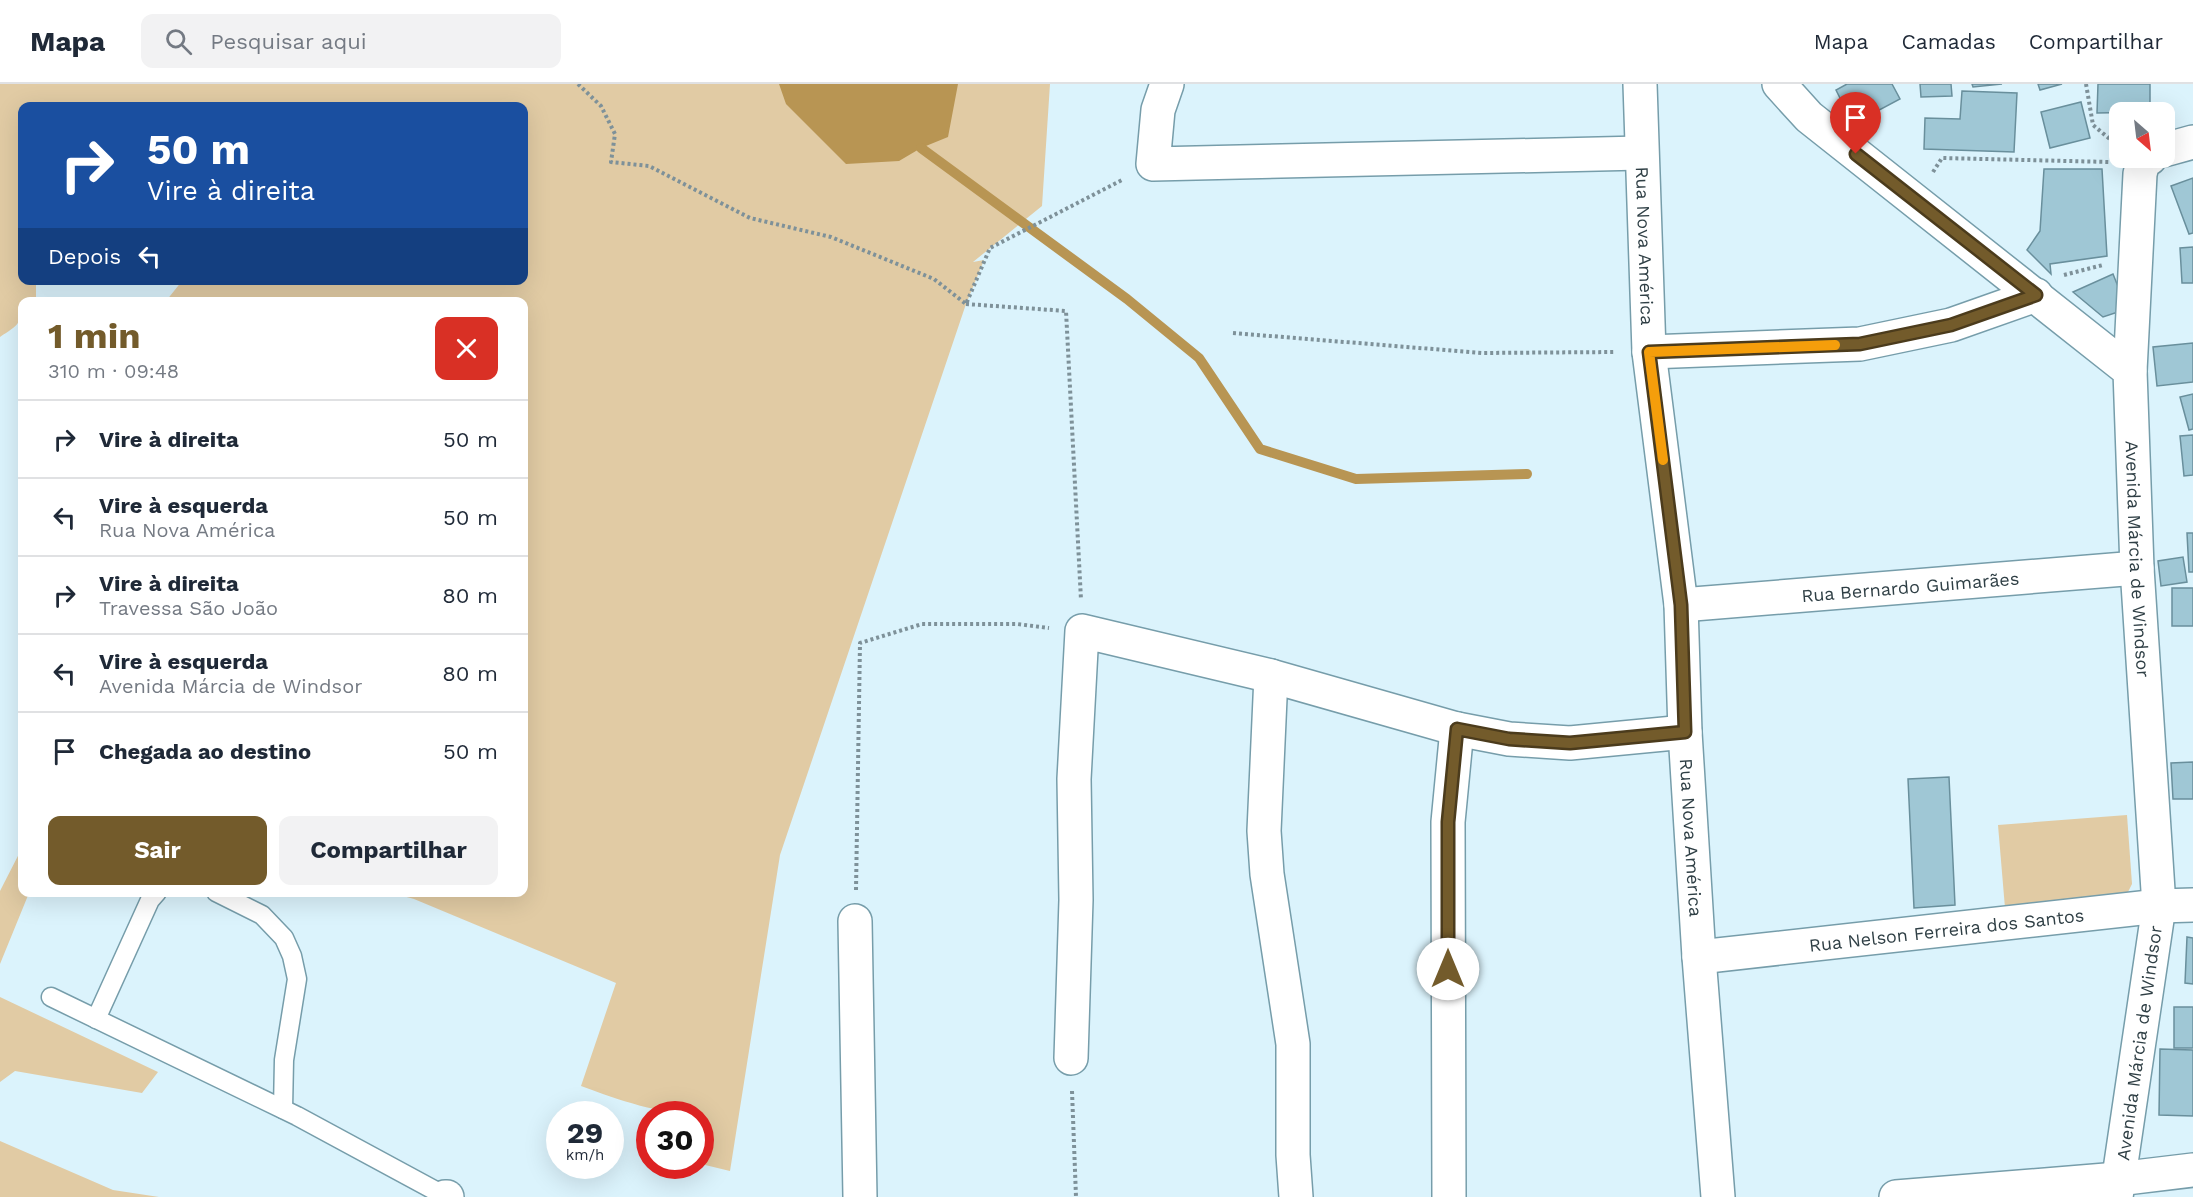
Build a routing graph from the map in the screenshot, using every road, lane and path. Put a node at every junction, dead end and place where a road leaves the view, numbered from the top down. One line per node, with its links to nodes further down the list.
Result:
1 (578, 84): 16 (path)
2 (1167, 84): 11 (street)
3 (1640, 84): 9 (street, Rua Nova América)
4 (1779, 84): 13 (street)
5 (2086, 84): 6 (path)
6 (2109, 134)
7 (2193, 142): 8 (street)
8 (2175, 146)
9 (1641, 153): 11 (street); 18 (street, Rua Nova América)
10 (2109, 155): 13 (path)
11 (1153, 164): 16 (path)
12 (2142, 168): 14 (street, Avenida Márcia de Windsor)
13 (1915, 200): 15 (street)
14 (2136, 259): 15 (path); 19 (street, Avenida Márcia de Windsor)
15 (2036, 295): 18 (street); 19 (street)
16 (966, 304): 22 (path)
17 (1233, 333): 18 (path)
18 (1649, 352): 21 (street, Rua Nova América)
19 (2130, 370): 20 (street, Avenida Márcia de Windsor)
20 (2137, 568): 21 (street, Rua Bernardo Guimarães); 29 (street, Avenida Márcia de Windsor)
21 (1681, 605): 25 (street, Rua Nova América)
22 (1082, 631): 23 (street); 30 (path); 34 (street)
23 (1271, 676): 24 (street); 41 (street)
24 (1457, 729): 25 (street); 42 (street)
25 (1685, 732): 31 (street, Rua Nova América)
26 (153, 897): 33 (lane)
27 (226, 897): 35 (lane)
28 (2193, 905): 29 (street, Rua Nelson Ferreira dos Santos)
29 (2159, 906): 31 (street, Rua Nelson Ferreira dos Santos); 37 (street, Avenida Márcia de Windsor)
30 (855, 921): 39 (street)
31 (1699, 957): 43 (street, Rua Nova América)
32 (51, 997): 33 (lane)
33 (96, 1019): 35 (lane)
34 (1071, 1058): 40 (path)
35 (290, 1112): 38 (lane)
36 (2193, 1170): 37 (street)
37 (2117, 1188): 44 (street)
38 (446, 1197)
39 (860, 1197)
40 (1076, 1197)
41 (1296, 1197)
42 (1449, 1197)
43 (1718, 1197)
44 (1896, 1197)

